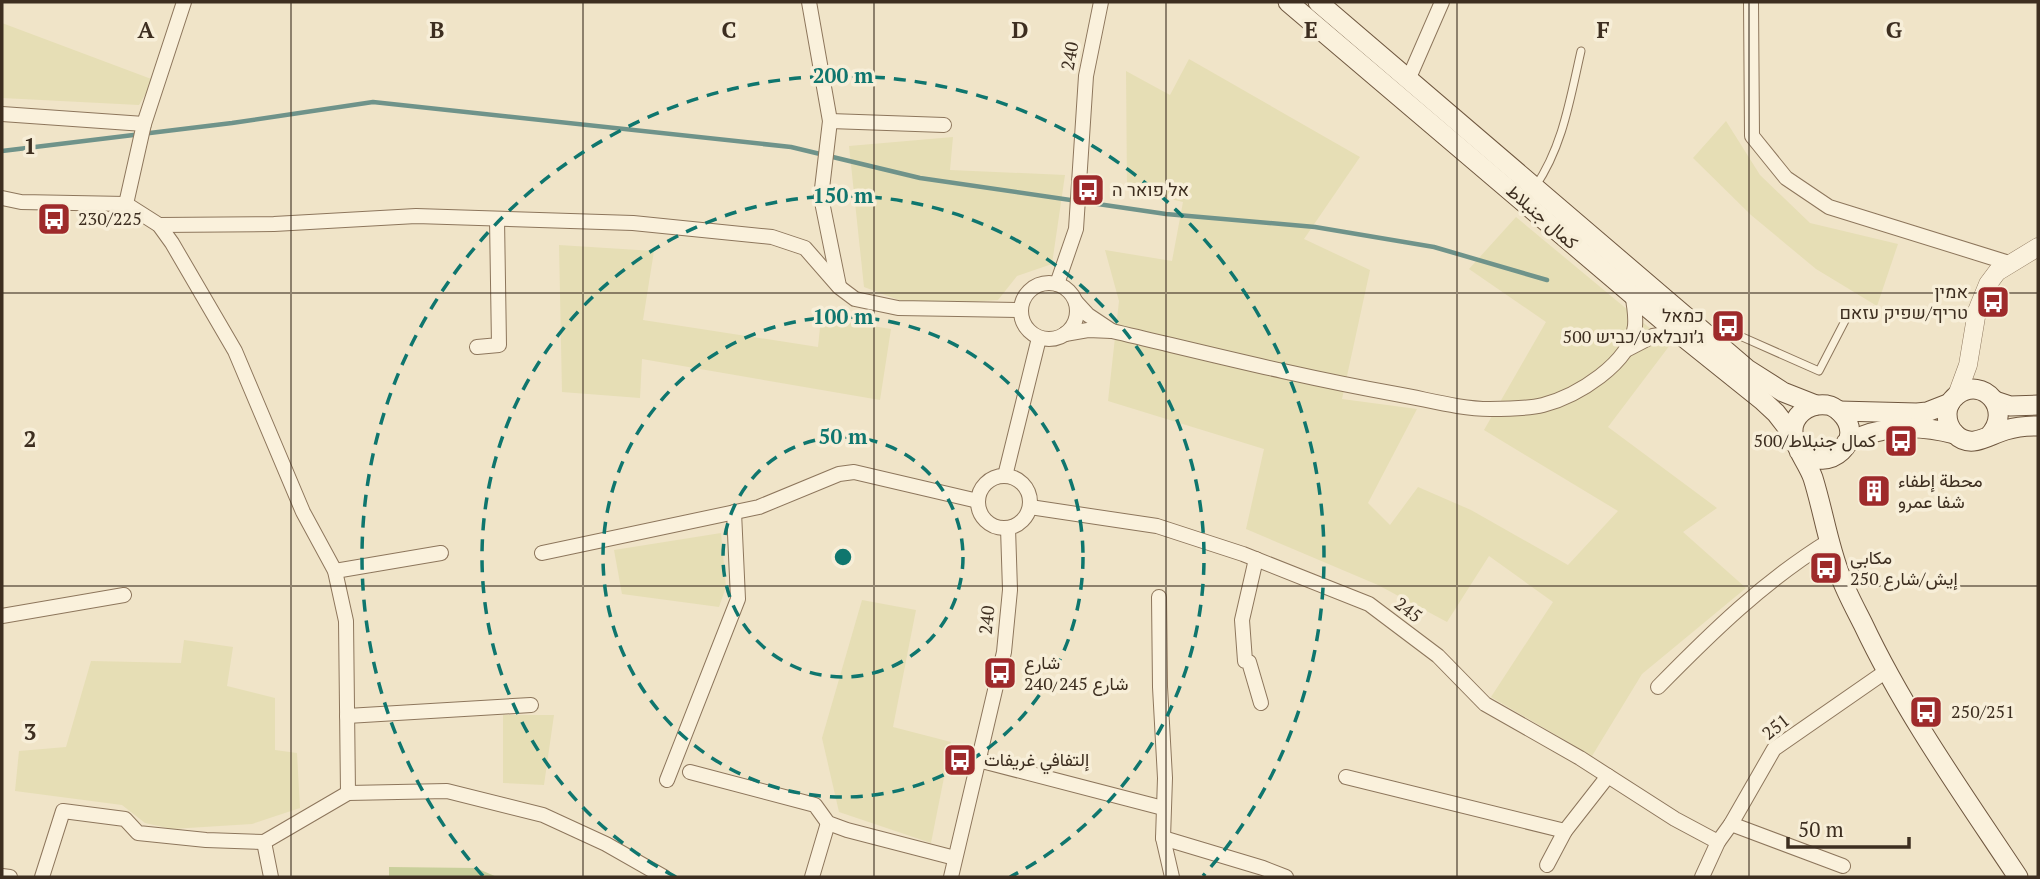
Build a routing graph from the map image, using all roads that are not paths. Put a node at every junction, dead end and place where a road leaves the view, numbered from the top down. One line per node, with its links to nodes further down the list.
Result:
1 (184, 2): 12 (street)
2 (809, 2): 11 (street)
3 (1101, 2): 23 (street, 240)
4 (1288, 2): 25 (main road, كمال جنبلاط)
5 (1318, 2): 9 (main road, كمال جنبلاط)
6 (1441, 2): 9 (street)
7 (1751, 2): 22 (street)
8 (1581, 51): 14 (lane)
9 (1408, 80): 14 (main road, كمال جنبلاط)
10 (2, 114): 12 (street)
11 (830, 121): 13 (street); 24 (street)
12 (144, 124): 17 (street)
13 (944, 125)
14 (1534, 187): 30 (main road, كمال جنبلاط)
15 (2, 198): 16 (street)
16 (21, 202): 17 (street); 18 (street)
17 (126, 204): 20 (street)
18 (2, 208)
19 (497, 219): 20 (street); 24 (street); 34 (street)
20 (159, 225): 56 (street)
21 (2038, 247): 22 (street)
22 (2008, 263): 36 (street)
23 (1058, 284): 26 (street); 27 (street)
24 (839, 287): 27 (street)
25 (1632, 294): 31 (main road, كمال جنبلاط); 35 (street)
26 (1076, 302): 29 (street); 32 (street)
27 (1020, 310): 33 (street)
28 (1848, 315): 30 (lane)
29 (1112, 331): 32 (street); 35 (street)
30 (1703, 331): 39 (main road, كمال جنبلاط)
31 (1678, 332): 35 (street); 45 (main road, كمال جنبلاط)
32 (1065, 334): 33 (street)
33 (1040, 338): 47 (street)
34 (477, 347)
35 (1624, 351)
36 (1971, 351): 37 (street); 38 (street)
37 (1991, 397): 38 (main road); 40 (main road); 44 (main road)
38 (1954, 399): 41 (main road); 43 (main road)
39 (1816, 405): 41 (main road); 45 (main road)
40 (2038, 405)
41 (1839, 411): 46 (main road)
42 (2038, 426): 44 (main road)
43 (1955, 434): 44 (main road); 46 (main road)
44 (1989, 436)
45 (1796, 443): 46 (main road); 52 (main road, كمال جنبلاط)
46 (1843, 449): 52 (main road)
47 (1005, 476): 48 (street); 49 (street)
48 (978, 501): 50 (street); 51 (street)
49 (1030, 507): 51 (street); 55 (street, 245)
50 (734, 512): 54 (street); 69 (street)
51 (1008, 528): 65 (street, 240)
52 (1827, 532): 60 (main road); 61 (street)
53 (441, 553): 56 (street)
54 (542, 553)
55 (1256, 559): 62 (street); 67 (street, 245)
56 (335, 571): 64 (street)
57 (124, 595): 59 (street)
58 (1160, 597): 71 (street)
59 (2, 616)
60 (1885, 672): 73 (street, 251); 91 (main road)
61 (1658, 687)
62 (1261, 703)
63 (531, 705): 64 (street)
64 (347, 716): 70 (street)
65 (978, 760): 71 (street); 78 (street, 240)
66 (690, 772): 72 (street)
67 (1608, 776): 74 (street); 77 (street, 245)
68 (1346, 777): 74 (street)
69 (667, 780)
70 (348, 793): 76 (street); 85 (street)
71 (1163, 808): 75 (street)
72 (828, 823): 78 (street); 86 (street)
73 (1731, 824): 77 (street, 251); 80 (street)
74 (1565, 831): 79 (street)
75 (1163, 838): 88 (street); 89 (street)
76 (264, 842): 83 (street); 84 (street)
77 (1718, 842): 90 (street, 251)
78 (956, 858): 87 (street, 240)
79 (1547, 865)
80 (1843, 866)
81 (2, 876): 82 (street)
82 (10, 877)
83 (42, 877)
84 (271, 877)
85 (664, 877)
86 (812, 877)
87 (951, 877)
88 (1172, 877)
89 (1286, 877)
90 (1702, 877)
91 (2018, 877)

